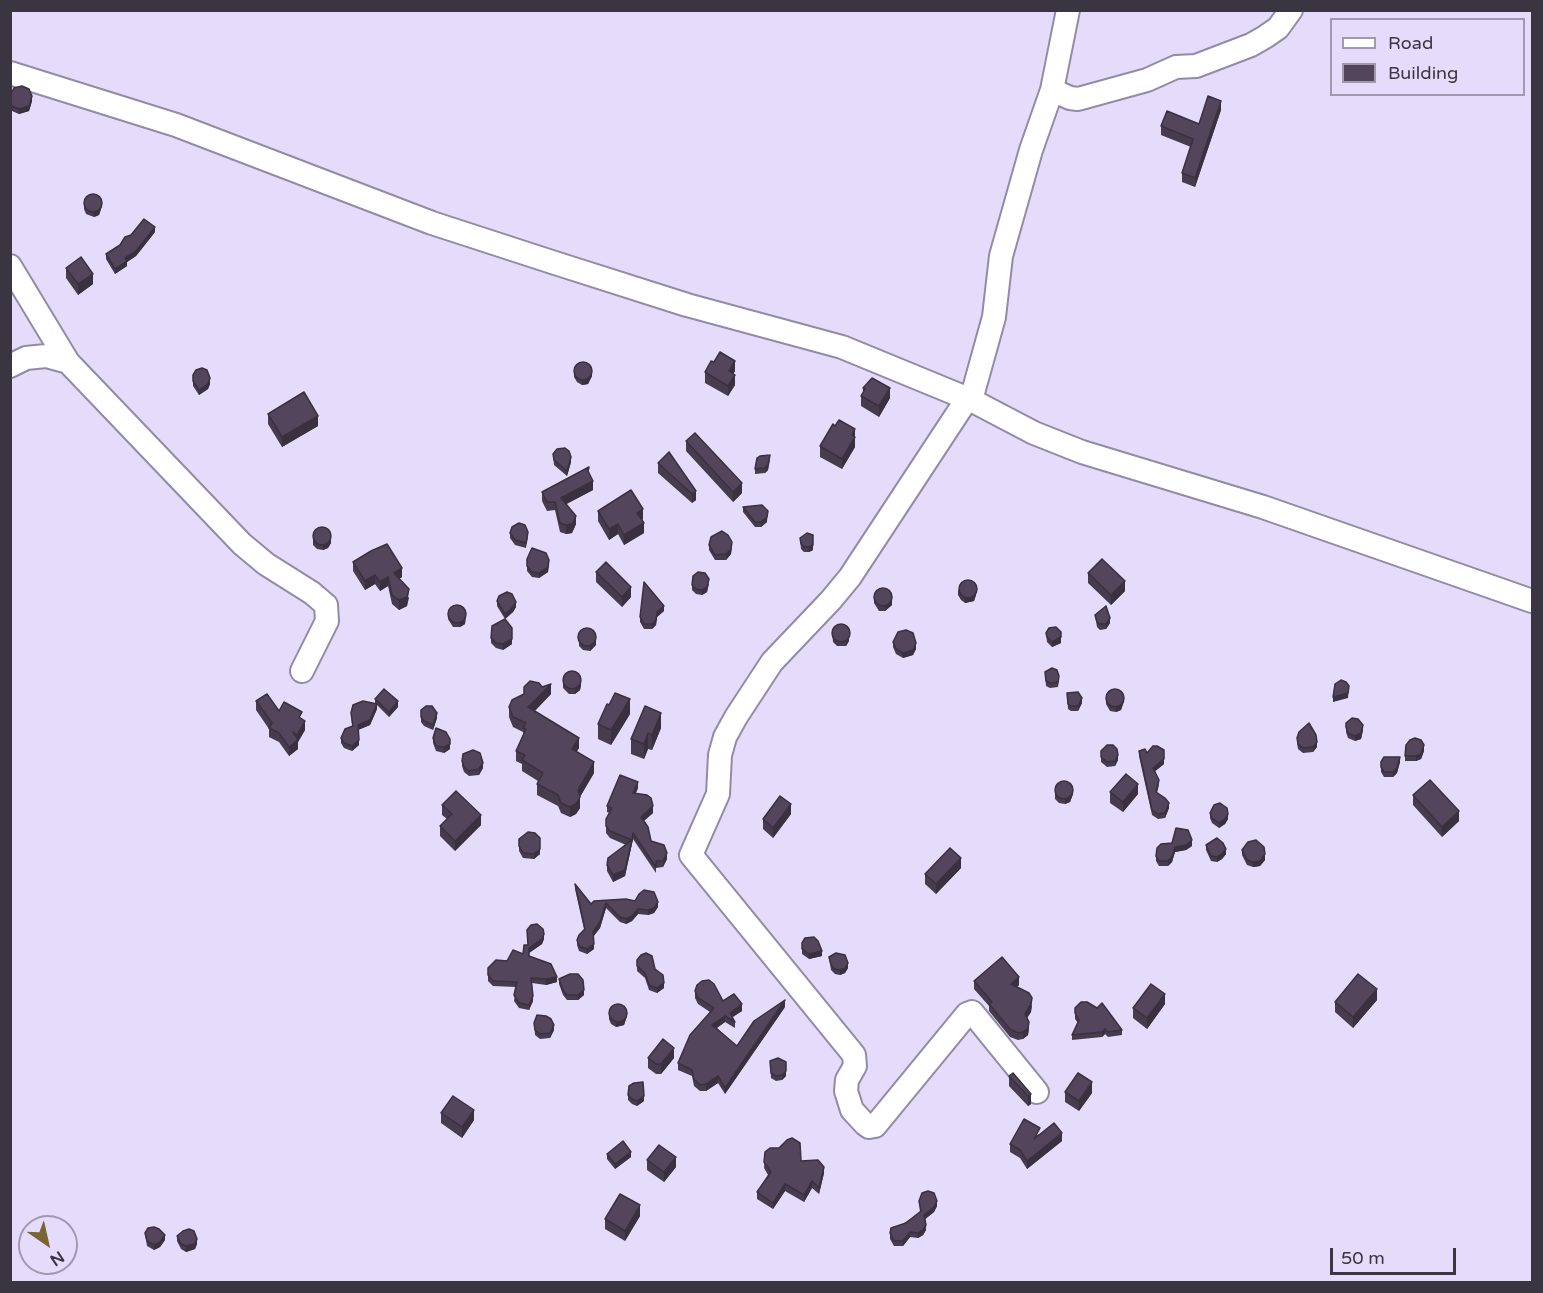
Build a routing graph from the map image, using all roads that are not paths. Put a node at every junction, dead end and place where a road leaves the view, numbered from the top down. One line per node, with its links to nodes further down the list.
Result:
1 (1068, 10): 4 (street)
2 (1291, 10): 4 (street)
3 (10, 73): 8 (street)
4 (1052, 90): 8 (street)
5 (10, 266): 6 (street)
6 (68, 362): 7 (street); 10 (street)
7 (10, 366)
8 (969, 399): 9 (street); 11 (street)
9 (1533, 601)
10 (302, 671)
11 (1037, 1092)

